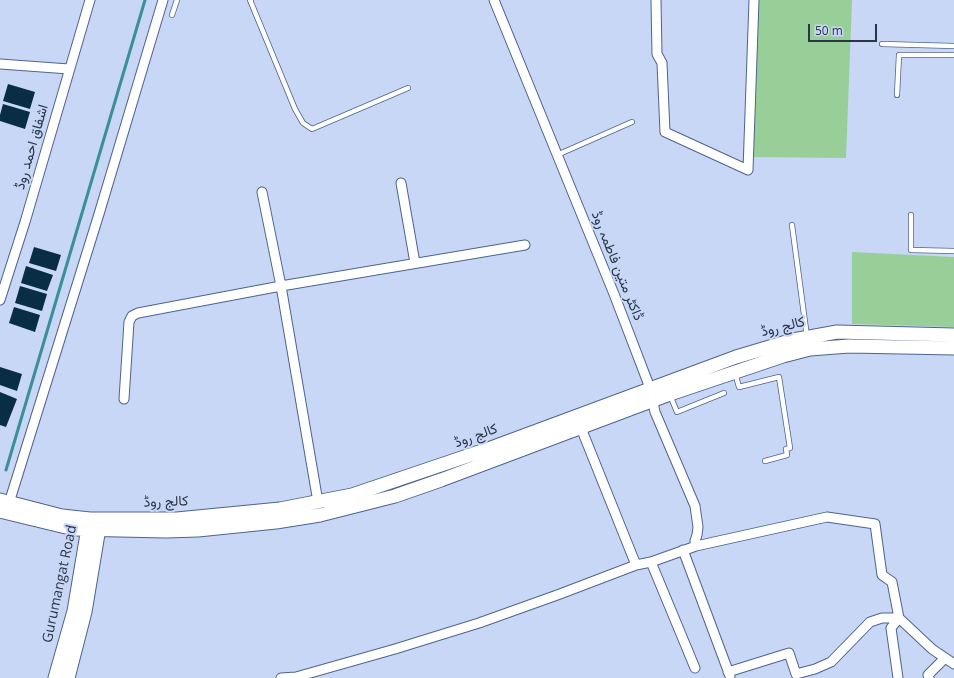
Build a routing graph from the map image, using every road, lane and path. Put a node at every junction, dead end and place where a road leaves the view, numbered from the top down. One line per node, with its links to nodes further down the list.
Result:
1 (90, 0): 13 (street, اشفاق احمد روڈ)
2 (163, 0): 38 (street)
3 (177, 0): 8 (lane)
4 (250, 0): 14 (lane)
5 (494, 0): 17 (street, ڈاکٹر متین فاطمہ روڈ)
6 (656, 0): 7 (street)
7 (754, 0)
8 (172, 15)
9 (882, 44): 10 (lane)
10 (954, 46)
11 (954, 55): 15 (lane)
12 (0, 64): 13 (street)
13 (70, 69): 26 (street, اشفاق احمد روڈ)
14 (408, 88)
15 (897, 95)
16 (632, 122): 17 (lane)
17 (557, 154): 32 (street, ڈاکٹر متین فاطمہ روڈ)
18 (401, 183): 24 (street)
19 (262, 192): 25 (street)
20 (911, 215): 23 (lane)
21 (792, 225): 28 (lane)
22 (525, 245): 24 (street)
23 (954, 251)
24 (415, 263): 25 (street)
25 (281, 286): 34 (street); 37 (street)
26 (0, 300)
27 (954, 335): 28 (main road, کالج روڈ)
28 (807, 337): 32 (main road, کالج روڈ)
29 (954, 348): 30 (main road, کالج روڈ)
30 (734, 372): 33 (main road, کالج روڈ); 36 (lane)
31 (724, 393): 33 (lane)
32 (652, 394): 33 (main road, کالج روڈ); 35 (main road, کالج روڈ); 40 (street, ڈاکٹر متین فاطمہ روڈ)
33 (670, 394)
34 (124, 398)
35 (578, 421): 37 (main road, کالج روڈ); 39 (main road, کالج روڈ); 43 (street)
36 (765, 461)
37 (318, 502): 39 (main road, کالج روڈ)
38 (3, 505): 39 (main road, کالج روڈ)
39 (94, 524): 50 (main road, Gurumangat Road); 51 (main road, Gurumangat Road)
40 (696, 546): 41 (street); 44 (street)
41 (680, 551): 42 (street); 48 (street)
42 (651, 562): 43 (street); 47 (street)
43 (636, 565): 49 (street)
44 (899, 618): 45 (street); 48 (street); 53 (street)
45 (945, 658): 46 (street); 54 (street)
46 (954, 664)
47 (695, 668)
48 (729, 675)
49 (296, 677): 52 (street)
50 (55, 678)
51 (68, 678)
52 (281, 678)
53 (898, 678)
54 (929, 678)

